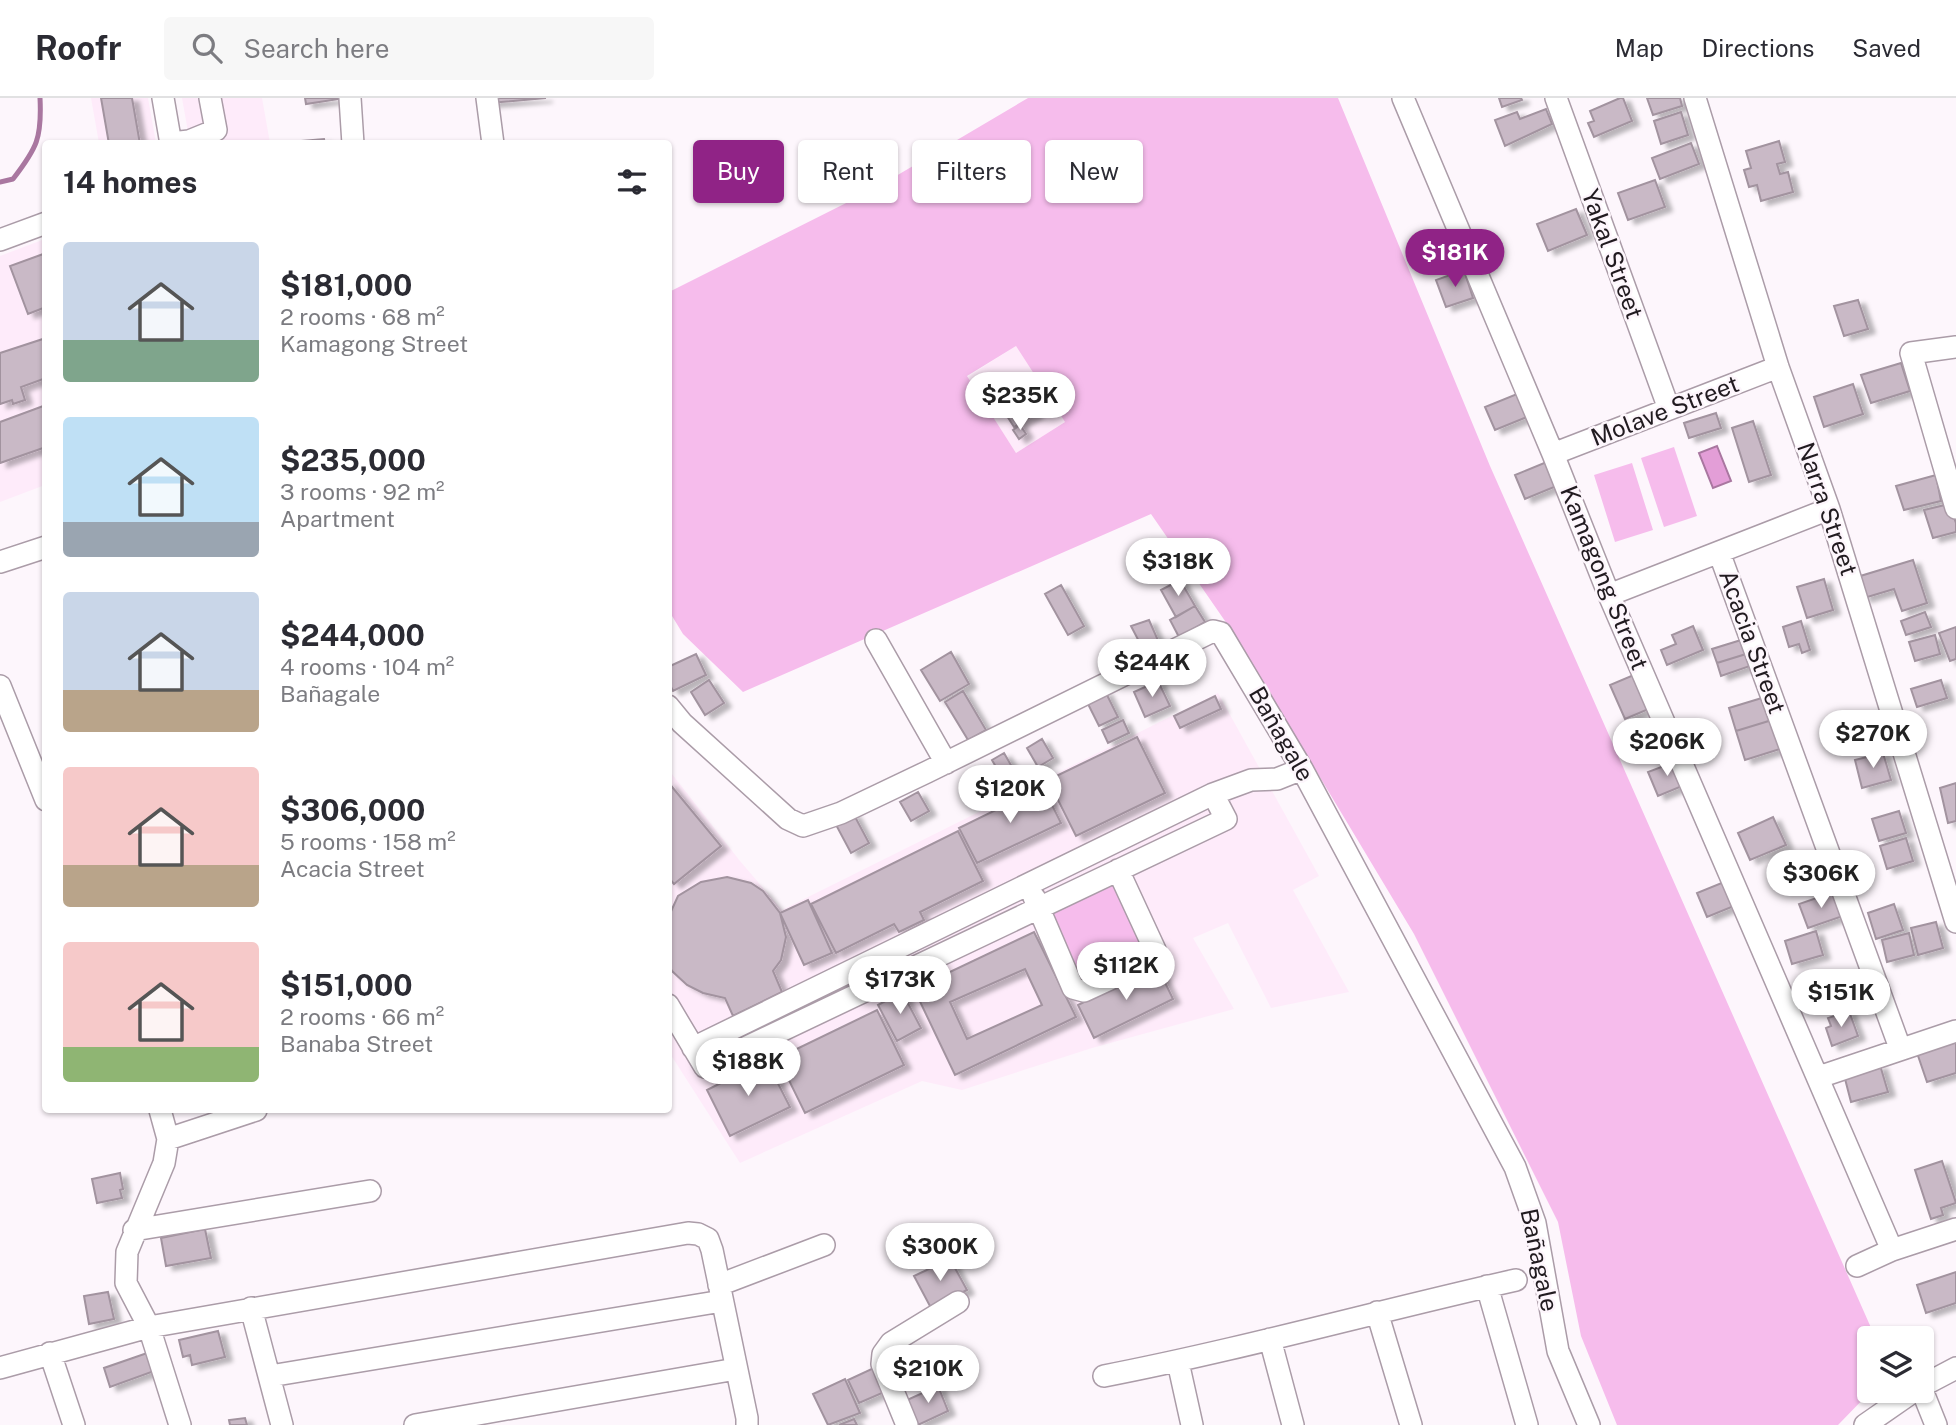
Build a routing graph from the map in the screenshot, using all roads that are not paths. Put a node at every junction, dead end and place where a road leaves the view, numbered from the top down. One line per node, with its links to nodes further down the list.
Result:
1 (163, 98): 8 (street)
2 (210, 98): 9 (street)
3 (350, 98): 10 (street)
4 (487, 98): 11 (street)
5 (1403, 98): 17 (street, Kamagong Street)
6 (1556, 98): 16 (street, Yakal Street)
7 (1695, 98): 15 (street, Narra Street)
8 (170, 140)
9 (191, 140)
10 (353, 140)
11 (492, 140)
12 (42, 224): 13 (street)
13 (0, 240)
14 (1956, 346): 18 (street)
15 (1778, 367): 16 (street, Molave Street); 19 (street, Narra Street)
16 (1669, 409): 17 (street, Molave Street)
17 (1553, 454): 23 (street, Kamagong Street)
18 (1956, 508)
19 (1829, 509): 21 (street); 34 (street, Narra Street)
20 (42, 548): 22 (street)
21 (1719, 552): 23 (street); 40 (street, Acacia Street)
22 (0, 562)
23 (1609, 595): 41 (street, Kamagong Street)
24 (876, 640): 27 (street)
25 (0, 686): 29 (street)
26 (672, 711): 27 (street, Bañagale)
27 (946, 763): 28 (street, Bañagale)
28 (1301, 769): 30 (street); 79 (street, Bañagale)
29 (42, 790)
30 (1213, 794): 31 (street); 32 (street)
31 (1118, 870): 33 (street); 33 (street)
32 (1029, 885): 33 (street); 35 (street)
33 (1038, 907): 36 (street)
34 (1956, 922)
35 (832, 982): 36 (street); 39 (street)
36 (842, 1002): 39 (street)
37 (672, 1013): 39 (street)
38 (1956, 1031): 40 (street)
39 (693, 1048)
40 (1900, 1048): 41 (street)
41 (1819, 1077): 49 (street, Kamagong Street)
42 (161, 1113): 44 (street)
43 (247, 1113): 44 (street)
44 (168, 1139): 47 (street)
45 (370, 1191): 47 (street)
46 (1956, 1229): 49 (street)
47 (134, 1230): 57 (street)
48 (824, 1245): 53 (street)
49 (1892, 1250): 50 (street)
50 (1857, 1266)
51 (1516, 1280): 52 (street)
52 (1488, 1286): 56 (street); 78 (street)
53 (721, 1293): 55 (street); 63 (street); 64 (street)
54 (958, 1302): 74 (street)
55 (251, 1308): 57 (street); 64 (street)
56 (1377, 1312): 58 (street); 77 (street)
57 (149, 1327): 59 (street); 70 (street)
58 (1270, 1339): 60 (street); 76 (street)
59 (50, 1353): 61 (street); 69 (street)
60 (1178, 1362): 65 (street); 75 (street)
61 (0, 1368)
62 (1956, 1368): 66 (street)
63 (736, 1369): 72 (street); 73 (street)
64 (270, 1376): 71 (street)
65 (1104, 1376)
66 (1934, 1381)
67 (1897, 1403): 80 (street)
68 (1928, 1403): 81 (street)
69 (74, 1425)
70 (180, 1425)
71 (282, 1425)
72 (415, 1425)
73 (747, 1425)
74 (906, 1425)
75 (1192, 1425)
76 (1293, 1425)
77 (1411, 1425)
78 (1527, 1425)
79 (1589, 1425)
80 (1865, 1425)
81 (1936, 1425)

